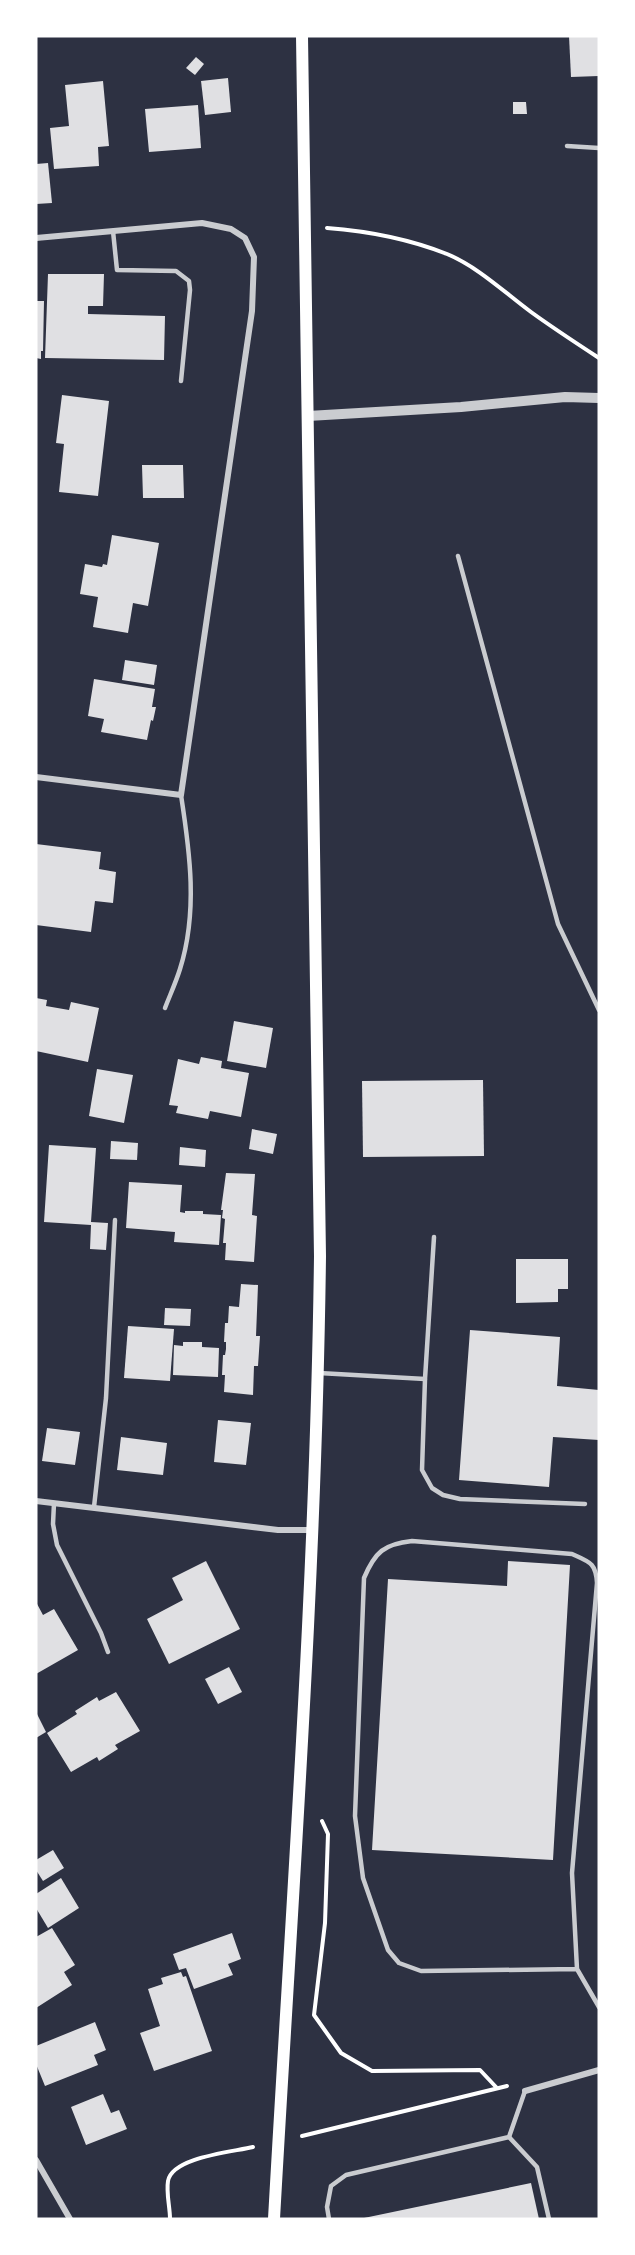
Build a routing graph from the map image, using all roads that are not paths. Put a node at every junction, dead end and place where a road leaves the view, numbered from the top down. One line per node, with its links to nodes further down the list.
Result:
1 (302, 36): 8 (main road)
2 (567, 146): 3 (lane)
3 (599, 148)
4 (113, 231): 5 (street); 6 (lane); 11 (street)
5 (36, 238)
6 (181, 381)
7 (599, 398): 8 (street)
8 (308, 416): 16 (main road)
9 (458, 555): 13 (lane)
10 (36, 777): 11 (street)
11 (181, 795): 12 (lane)
12 (165, 1008)
13 (599, 1010)
14 (115, 1220): 21 (lane)
15 (434, 1237): 17 (lane)
16 (319, 1373): 17 (lane); 22 (main road)
17 (424, 1379): 20 (lane)
18 (36, 1501): 19 (street)
19 (54, 1503): 21 (street); 23 (lane)
20 (585, 1504)
21 (94, 1507): 22 (street)
22 (313, 1530): 31 (main road)
23 (108, 1652)
24 (577, 1969): 24 (lane); 25 (lane)
25 (599, 2007)
26 (599, 2070): 27 (street)
27 (525, 2091): 28 (lane)
28 (509, 2137): 32 (lane); 33 (lane)
29 (36, 2160): 30 (street)
30 (70, 2219)
31 (274, 2219)
32 (329, 2219)
33 (549, 2219)

